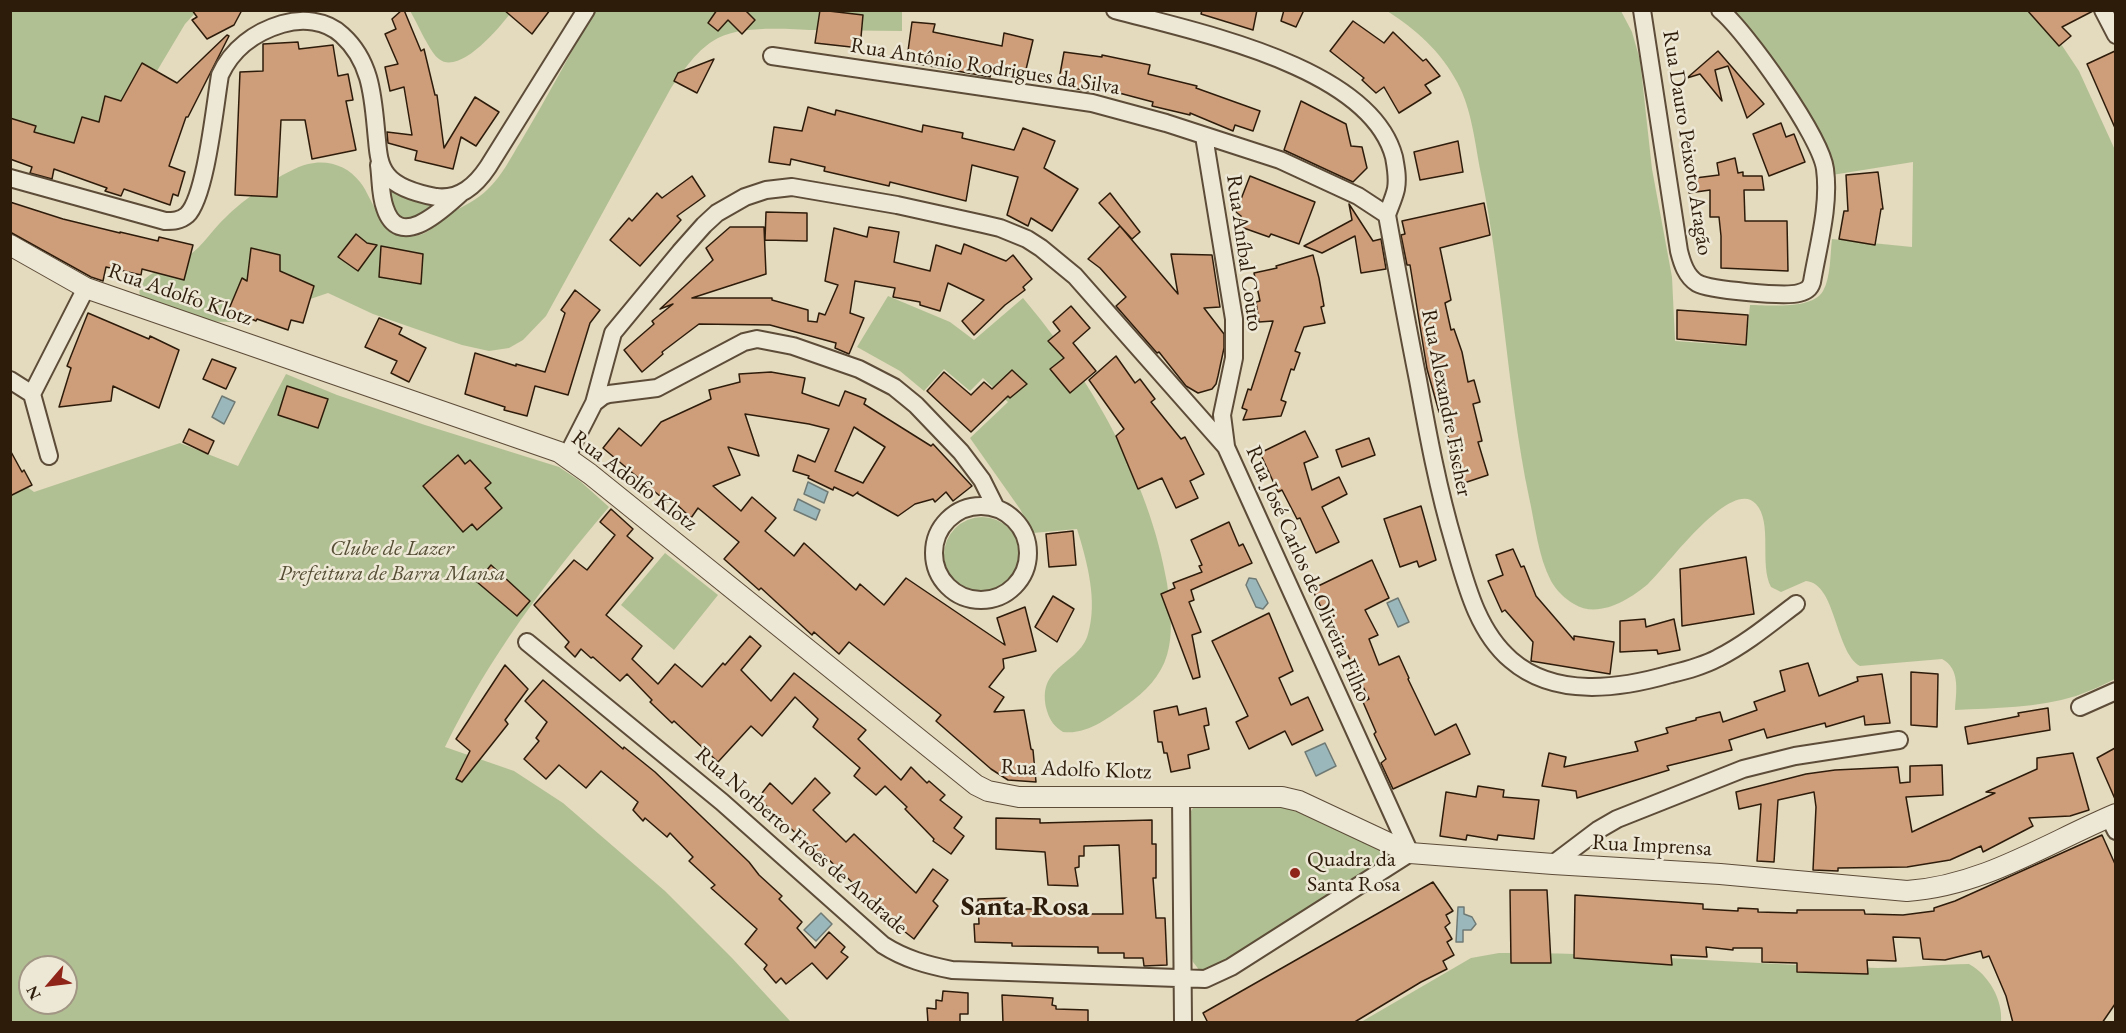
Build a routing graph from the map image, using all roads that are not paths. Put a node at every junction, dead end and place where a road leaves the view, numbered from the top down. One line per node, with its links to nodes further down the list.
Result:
1 (586, 10): 11 (street)
2 (1115, 10): 12 (street, Rua Alexandre Fischer)
3 (1642, 10): 4 (street, Rua Dauro Peixoto Aragão)
4 (1720, 10)
5 (2103, 10): 6 (street)
6 (2115, 35)
7 (772, 56): 8 (street, Rua Antônio Rodrigues da Silva)
8 (1204, 136): 12 (street, Rua Antônio Rodrigues da Silva); 20 (street, Rua Aníbal Couto)
9 (378, 150): 10 (street); 11 (street); 11 (street)
10 (10, 178)
11 (461, 194)
12 (1387, 214): 24 (street, Rua Alexandre Fischer)
13 (10, 245): 14 (street, Rua Adolfo Klotz)
14 (86, 288): 18 (street); 22 (street, Rua Adolfo Klotz)
15 (604, 364): 17 (street); 19 (street, Rua José Carlos de Oliveira Filho); 20 (street, Rua José Carlos de Oliveira Filho)
16 (10, 380): 18 (street)
17 (628, 393): 19 (street); 23 (street)
18 (32, 394): 21 (street)
19 (594, 403): 22 (street, Rua José Carlos de Oliveira Filho)
20 (1226, 447): 31 (street, Rua José Carlos de Oliveira Filho)
21 (49, 456)
22 (567, 456): 29 (street, Rua Adolfo Klotz)
23 (996, 508): 23 (street)
24 (1796, 604)
25 (527, 642): 33 (street, Rua Norberto Fróes de Andrade)
26 (2115, 691): 27 (street)
27 (2080, 707)
28 (1899, 740): 32 (street)
29 (1181, 798): 31 (street, Rua Imprensa); 33 (street)
30 (2113, 820): 32 (street, Rua Imprensa)
31 (1410, 853): 32 (street, Rua Imprensa); 33 (street, Rua Norberto Fróes de Andrade)
32 (1553, 864)
33 (1183, 979): 34 (street)
34 (1183, 1023)

